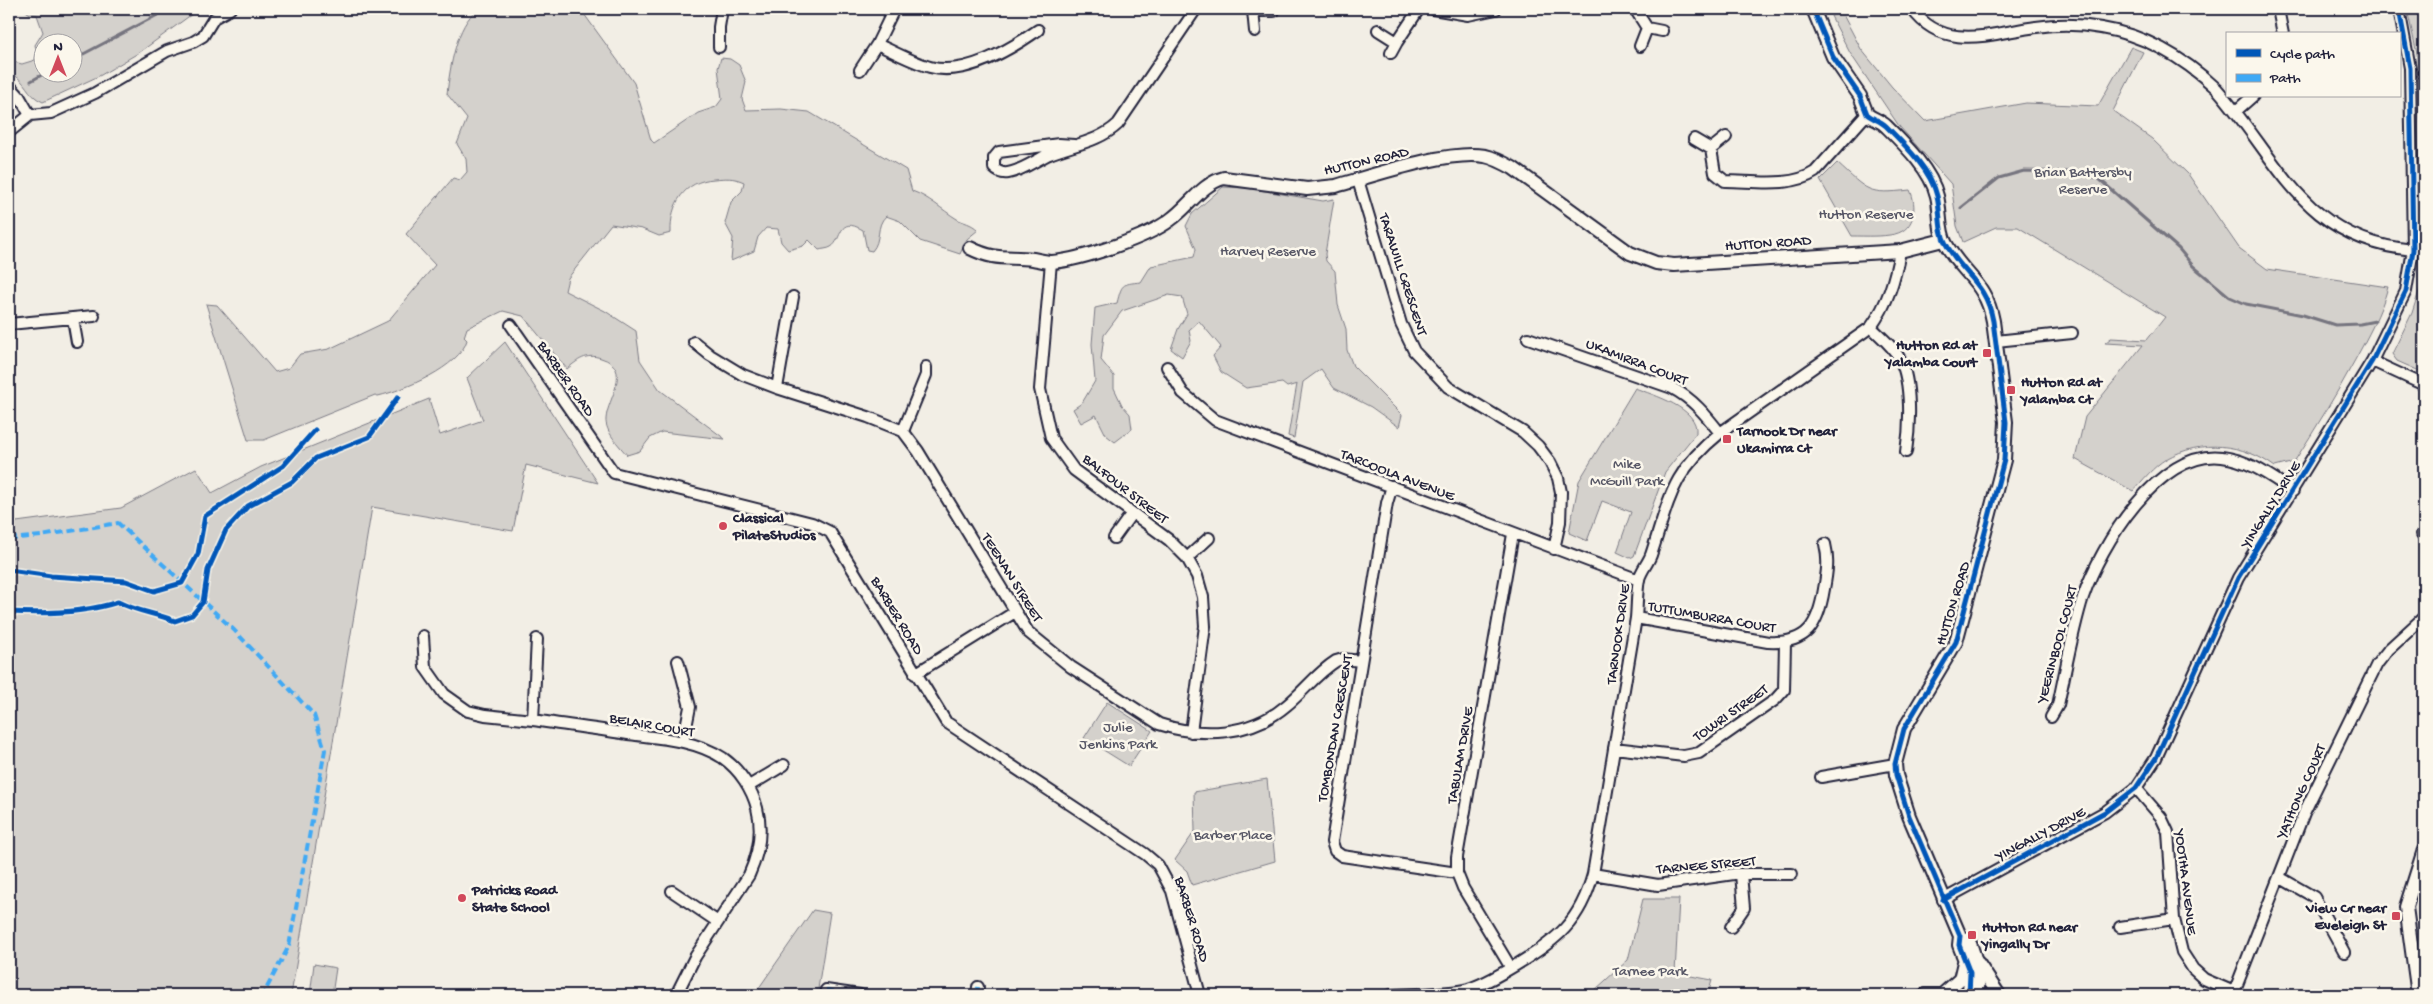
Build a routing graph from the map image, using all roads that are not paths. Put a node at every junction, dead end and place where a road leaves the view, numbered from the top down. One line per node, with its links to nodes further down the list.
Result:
1 (230, 9): 31 (street)
2 (722, 9): 24 (street)
3 (894, 9): 22 (street)
4 (1196, 9): 35 (street)
5 (1419, 9): 21 (street)
6 (1434, 9): 7 (street)
7 (1496, 9)
8 (1635, 9): 15 (street)
9 (1814, 9): 30 (street)
10 (1912, 9): 29 (street)
11 (2278, 9): 20 (street)
12 (2399, 9): 40 (street, YINGALLY DRIVE)
13 (1251, 10): 14 (street); 18 (street)
14 (1274, 10)
15 (1646, 28): 19 (street); 23 (street)
16 (1038, 30): 22 (street)
17 (1378, 30): 21 (street)
18 (1256, 31)
19 (1662, 31)
20 (2283, 32)
21 (1397, 42): 25 (street)
22 (877, 44): 26 (street)
23 (1640, 46)
24 (719, 47)
25 (1391, 53)
26 (860, 70)
27 (9, 85): 31 (street)
28 (2251, 98): 29 (street)
29 (2236, 111): 40 (street)
30 (1867, 114): 36 (street); 38 (street)
31 (30, 115): 32 (street)
32 (9, 132)
33 (1726, 137): 36 (street)
34 (1694, 139): 36 (street)
35 (1074, 145): 35 (street)
36 (1711, 149)
37 (1358, 180): 41 (street, HUTTON ROAD); 42 (street, HUTTON ROAD); 69 (street, TARAWILL CRESCENT)
38 (1943, 240): 41 (street, HUTTON ROAD); 51 (street, HUTTON ROAD)
39 (970, 248): 42 (street, HUTTON ROAD)
40 (2413, 250): 54 (street, YINGALLY DRIVE)
41 (1900, 251): 48 (street, TARNOOK DRIVE)
42 (1051, 262): 64 (street, BALFOUR STREET)
43 (793, 297): 58 (street)
44 (94, 316): 45 (street)
45 (72, 319): 46 (street); 52 (street)
46 (9, 324)
47 (512, 325): 80 (street, BARBER ROAD)
48 (1871, 327): 60 (street, TARNOOK DRIVE); 61 (street)
49 (2072, 333): 51 (street)
50 (1528, 338): 60 (street, UKAMIRRA COURT)
51 (1996, 341): 86 (street, HUTTON ROAD)
52 (77, 342)
53 (694, 342): 58 (street)
54 (2372, 361): 57 (street); 63 (street, YINGALLY DRIVE)
55 (926, 366): 59 (street)
56 (1167, 367): 62 (street, TARCOOLA AVENUE)
57 (2424, 384)
58 (777, 388): 59 (street)
59 (903, 431): 72 (street, TEENAN STREET)
60 (1720, 434): 71 (street, TARNOOK DRIVE)
61 (1906, 452)
62 (1392, 486): 65 (street, TARCOOLA AVENUE); 79 (street, TOMBONDAN CRESCENT)
63 (2293, 491): 81 (street, YEERINBOOL COURT); 90 (street, YINGALLY DRIVE)
64 (1132, 513): 66 (street); 70 (street, BALFOUR STREET)
65 (1513, 534): 69 (street, TARCOOLA AVENUE); 92 (street, TABULAM DRIVE)
66 (1114, 538)
67 (1209, 538): 70 (street)
68 (1825, 544): 77 (street, TUTTUMBURRA COURT)
69 (1554, 549): 71 (street, TARCOOLA AVENUE)
70 (1187, 558): 83 (street, BALFOUR STREET)
71 (1639, 580): 74 (street, TARNOOK DRIVE)
72 (1015, 612): 80 (street); 83 (street, TEENAN STREET)
73 (2424, 617): 96 (street, YATHONG COURT)
74 (1636, 618): 77 (street, TUTTUMBURRA COURT); 85 (street, TARNOOK DRIVE)
75 (423, 636): 82 (street, BELAIR COURT)
76 (537, 639): 82 (street)
77 (1785, 643): 85 (street, TOWRI STREET)
78 (678, 661): 84 (street)
79 (1361, 661): 83 (street, TEENAN STREET); 92 (street, TOMBONDAN CRESCENT)
80 (915, 674): 113 (street, BARBER ROAD)
81 (2051, 716)
82 (534, 720): 84 (street, BELAIR COURT)
83 (1192, 732)
84 (683, 742): 89 (street, BELAIR COURT)
85 (1614, 748): 93 (street, TARNOOK DRIVE)
86 (1895, 764): 88 (street); 98 (street, HUTTON ROAD)
87 (784, 765): 89 (street)
88 (1821, 777)
89 (749, 786): 100 (street, BELAIR COURT)
90 (2136, 788): 98 (street, YINGALLY DRIVE); 99 (street, YOOTHA AVENUE)
91 (2424, 850): 120 (street)
92 (1457, 874): 107 (street, TABULAM DRIVE)
93 (1593, 874): 94 (street, TARNEE STREET); 107 (street, TARNOOK DRIVE)
94 (1741, 874): 95 (street, TARNEE STREET); 101 (street)
95 (1792, 874)
96 (2279, 877): 104 (street); 110 (street, YATHONG COURT)
97 (672, 891): 100 (street)
98 (1943, 900): 103 (street, HUTTON ROAD)
99 (2174, 919): 102 (street); 110 (street, YOOTHA AVENUE)
100 (718, 922): 111 (street, BELAIR COURT)
101 (1731, 927)
102 (2120, 927)
103 (1960, 936): 105 (street, HUTTON ROAD); 106 (street, HUTTON ROAD)
104 (2344, 952)
105 (1964, 956): 109 (street); 117 (street, HUTTON ROAD)
106 (1976, 961): 118 (street, HUTTON ROAD); 119 (street)
107 (1511, 968): 114 (street, TARNOOK DRIVE)
108 (826, 990): 112 (street)
109 (1943, 994): 115 (street); 116 (street)
110 (2233, 994)
111 (676, 995)
112 (860, 995)
113 (1200, 995)
114 (1391, 995)
115 (1924, 995)
116 (1964, 995)
117 (1969, 995)
118 (1977, 995)
119 (1999, 995)
120 (2418, 995)

